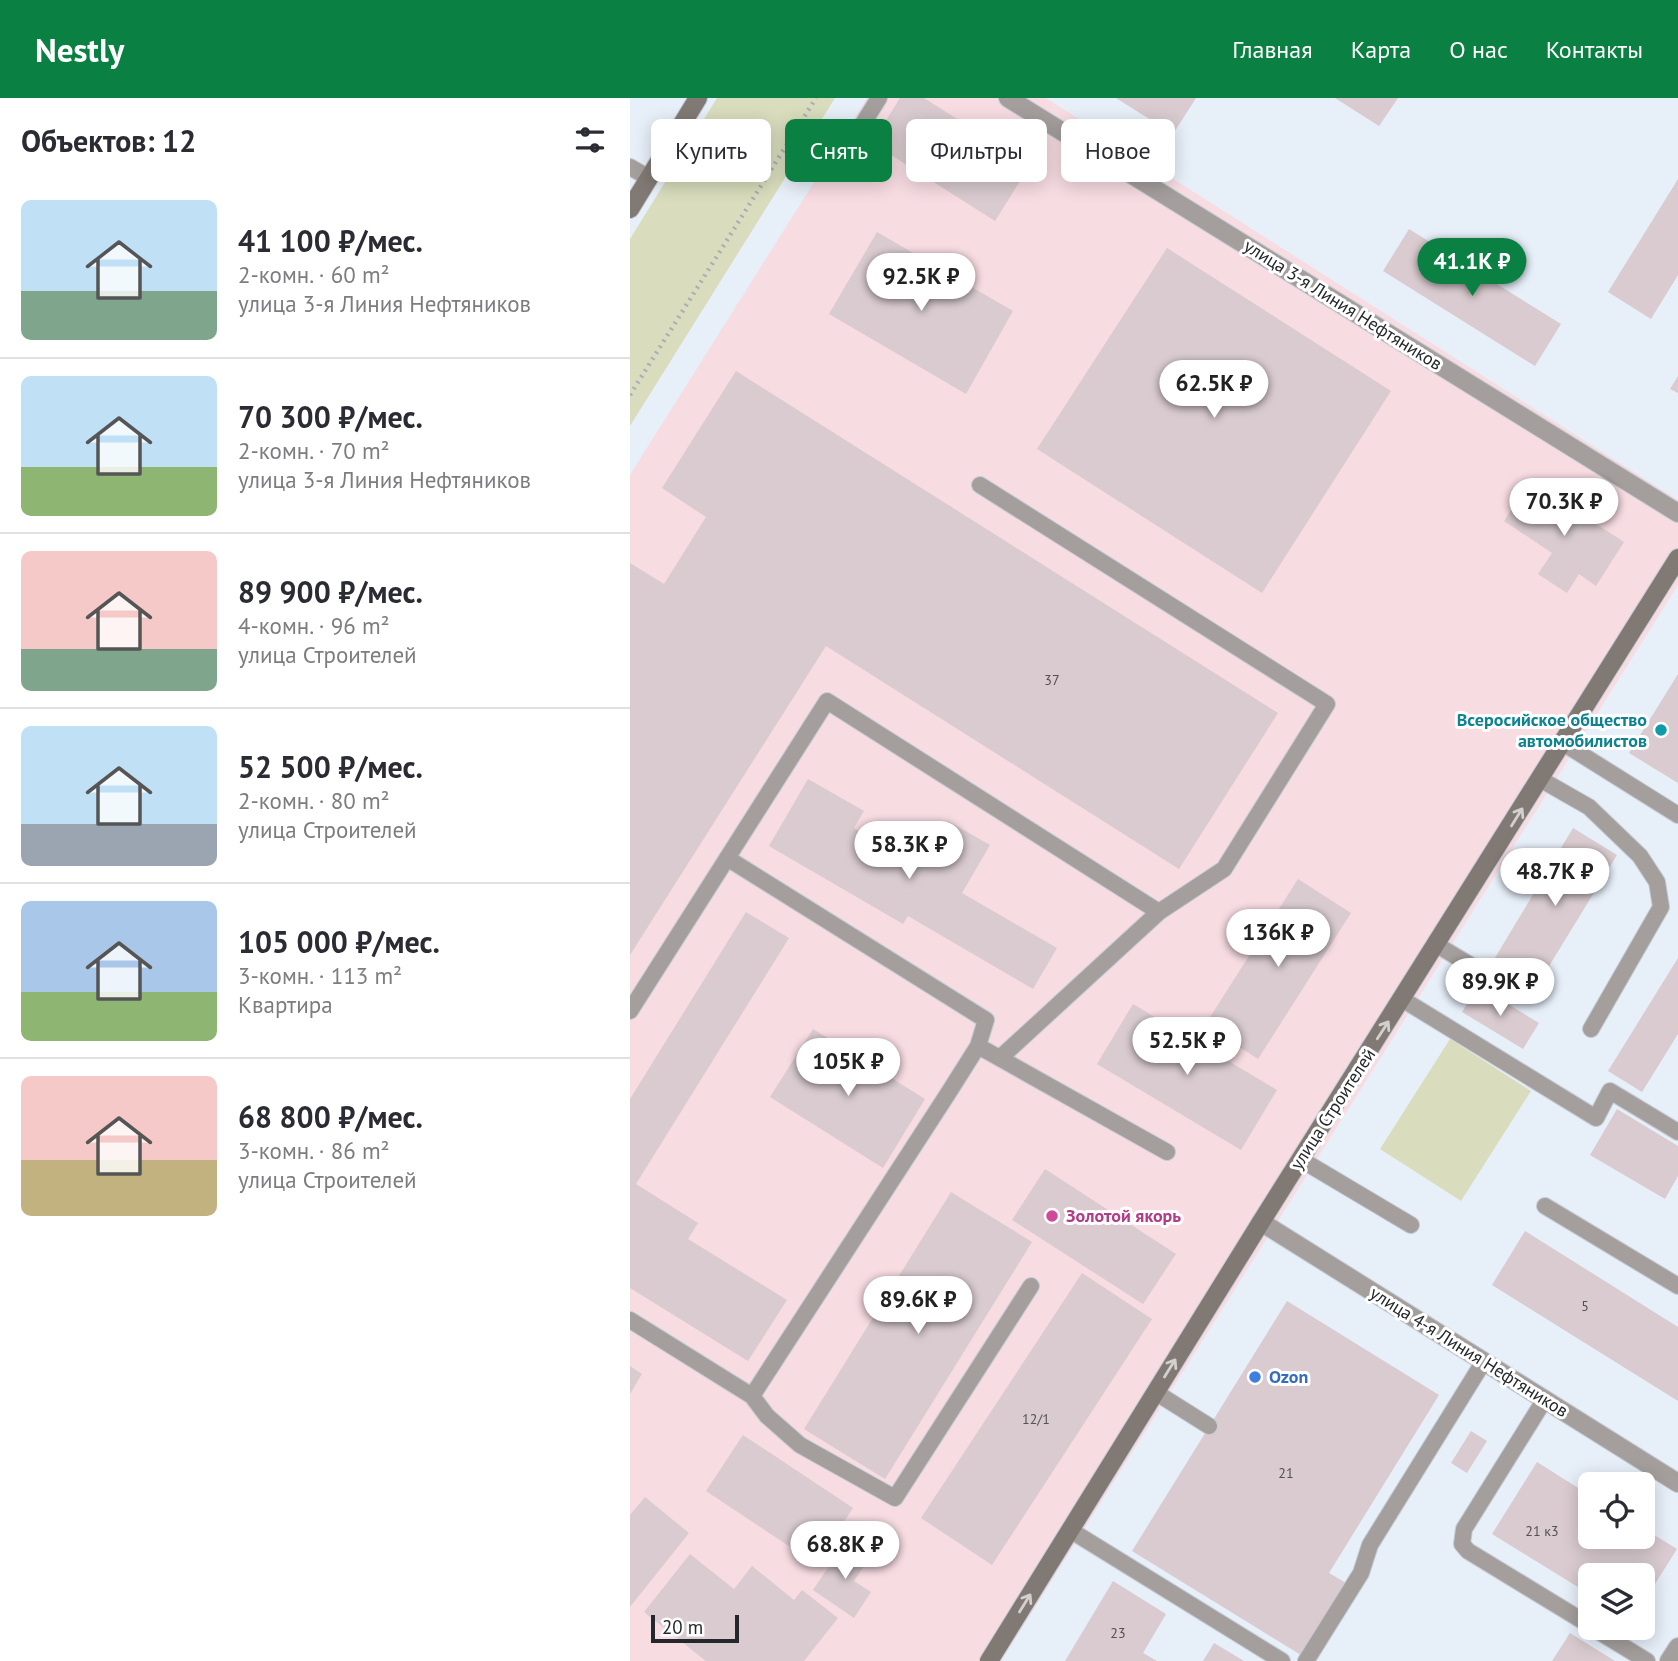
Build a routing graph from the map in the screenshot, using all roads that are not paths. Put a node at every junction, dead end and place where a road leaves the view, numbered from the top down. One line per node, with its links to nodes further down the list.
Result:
1 (698, 98): 6 (street)
2 (879, 98): 4 (lane)
3 (1008, 98): 9 (street, улица 3-я Линия Нефтяников)
4 (866, 119)
5 (630, 167): 6 (lane)
6 (649, 178): 7 (street)
7 (630, 209)
8 (980, 485): 15 (lane)
9 (1678, 513)
10 (1678, 558): 11 (street, улица Строителей)
11 (1563, 743): 12 (street, улица Строителей); 13 (lane)
12 (1541, 779): 16 (street, улица Строителей, one-way to 12); 20 (lane)
13 (1678, 815)
14 (727, 858): 15 (lane); 19 (lane); 21 (lane)
15 (1158, 912): 22 (lane)
16 (1437, 945): 17 (lane); 18 (street, улица Строителей)
17 (1520, 995)
18 (1402, 999): 23 (lane); 25 (street, улица Строителей, one-way to 18)
19 (630, 1011)
20 (1591, 1030)
21 (978, 1046): 22 (lane); 34 (lane)
22 (1000, 1058): 24 (lane)
23 (1678, 1132)
24 (1167, 1152)
25 (1300, 1159): 27 (street, улица Строителей); 28 (lane)
26 (1545, 1206): 30 (lane)
27 (1261, 1222): 32 (street, улица 4-я Линия Нефтяников); 33 (street, улица Строителей, one-way to 27)
28 (1411, 1225)
29 (1031, 1286): 34 (lane)
30 (1678, 1286)
31 (630, 1320): 34 (lane)
32 (1484, 1361): 35 (street, улица 4-я Линия Нефтяников); 44 (lane)
33 (1155, 1392): 36 (lane); 38 (street, улица Строителей)
34 (752, 1396)
35 (1545, 1399): 37 (street, улица 4-я Линия Нефтяников); 39 (lane)
36 (1209, 1426)
37 (1678, 1483)
38 (1070, 1530): 42 (street, улица Строителей, one-way to 38); 43 (lane)
39 (1578, 1618)
40 (1613, 1640): 45 (lane)
41 (1678, 1647): 46 (street)
42 (989, 1661)
43 (1282, 1661)
44 (1306, 1661)
45 (1647, 1661)
46 (1669, 1661)

